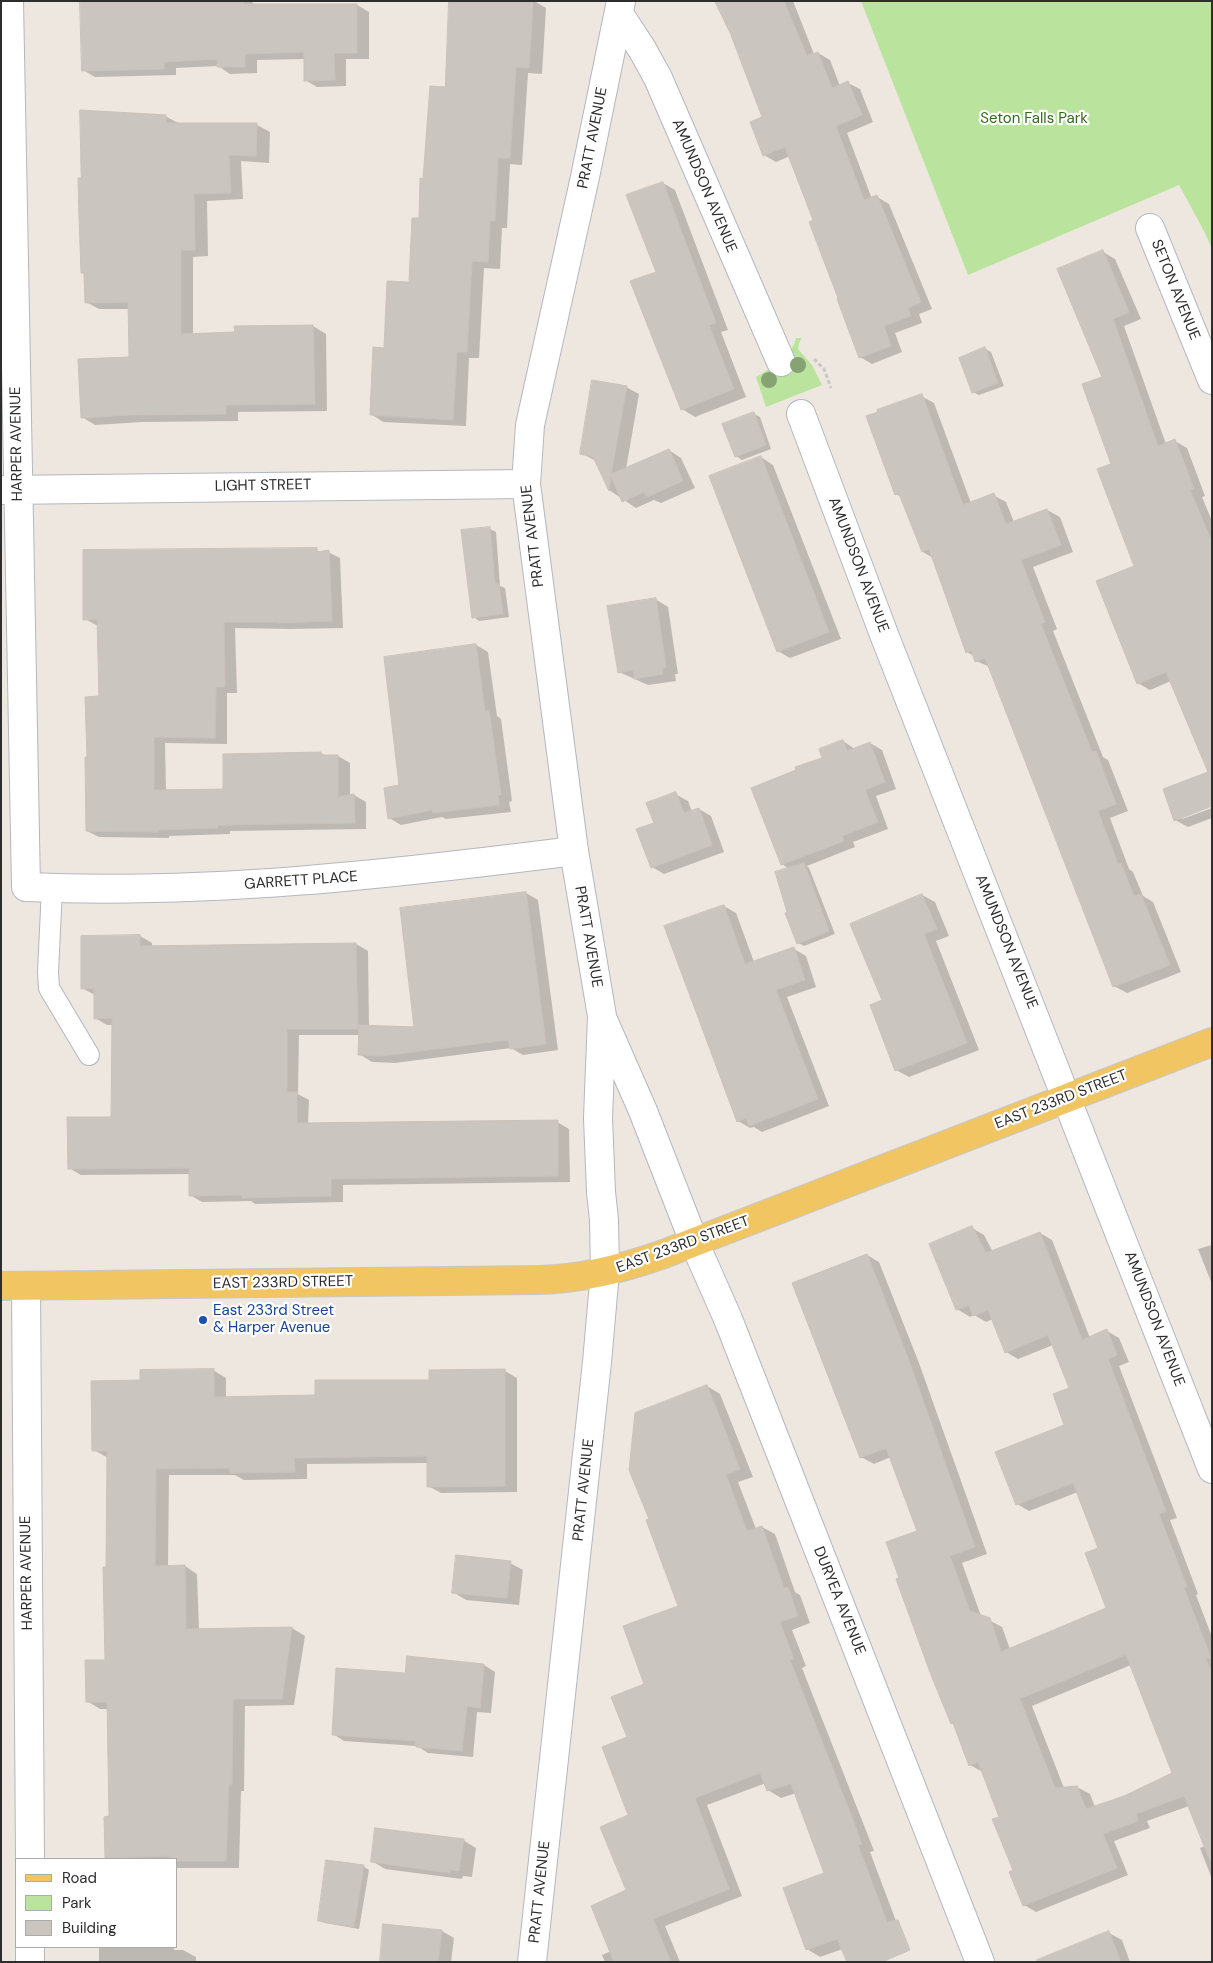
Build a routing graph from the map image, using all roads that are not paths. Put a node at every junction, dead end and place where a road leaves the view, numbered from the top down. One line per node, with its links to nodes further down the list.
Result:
1 (9, 1): 8 (street, HARPER AVENUE)
2 (620, 8): 4 (street, AMUNDSON AVENUE); 7 (street, PRATT AVENUE)
3 (1150, 228): 5 (street, SETON AVENUE)
4 (781, 362)
5 (1212, 380)
6 (801, 414): 14 (street, AMUNDSON AVENUE)
7 (526, 484): 8 (street, LIGHT STREET); 9 (street, PRATT AVENUE)
8 (10, 490): 10 (street, HARPER AVENUE)
9 (574, 851): 10 (street, GARRETT PLACE); 11 (street, PRATT AVENUE)
10 (39, 888): 13 (lane)
11 (602, 1016): 15 (street, PRATT AVENUE); 16 (street, PRATT AVENUE)
12 (1212, 1042): 14 (main road, EAST 233RD STREET)
13 (89, 1055)
14 (1067, 1098): 15 (main road, EAST 233RD STREET); 18 (street, AMUNDSON AVENUE)
15 (694, 1242): 16 (main road, EAST 233RD STREET); 23 (street, DURYEA AVENUE)
16 (605, 1272): 17 (main road, EAST 233RD STREET); 22 (street, PRATT AVENUE)
17 (14, 1286): 19 (street, HARPER AVENUE)
18 (1212, 1469)
19 (30, 1858)
20 (30, 1948): 21 (street)
21 (30, 1962)
22 (532, 1962)
23 (980, 1962)

